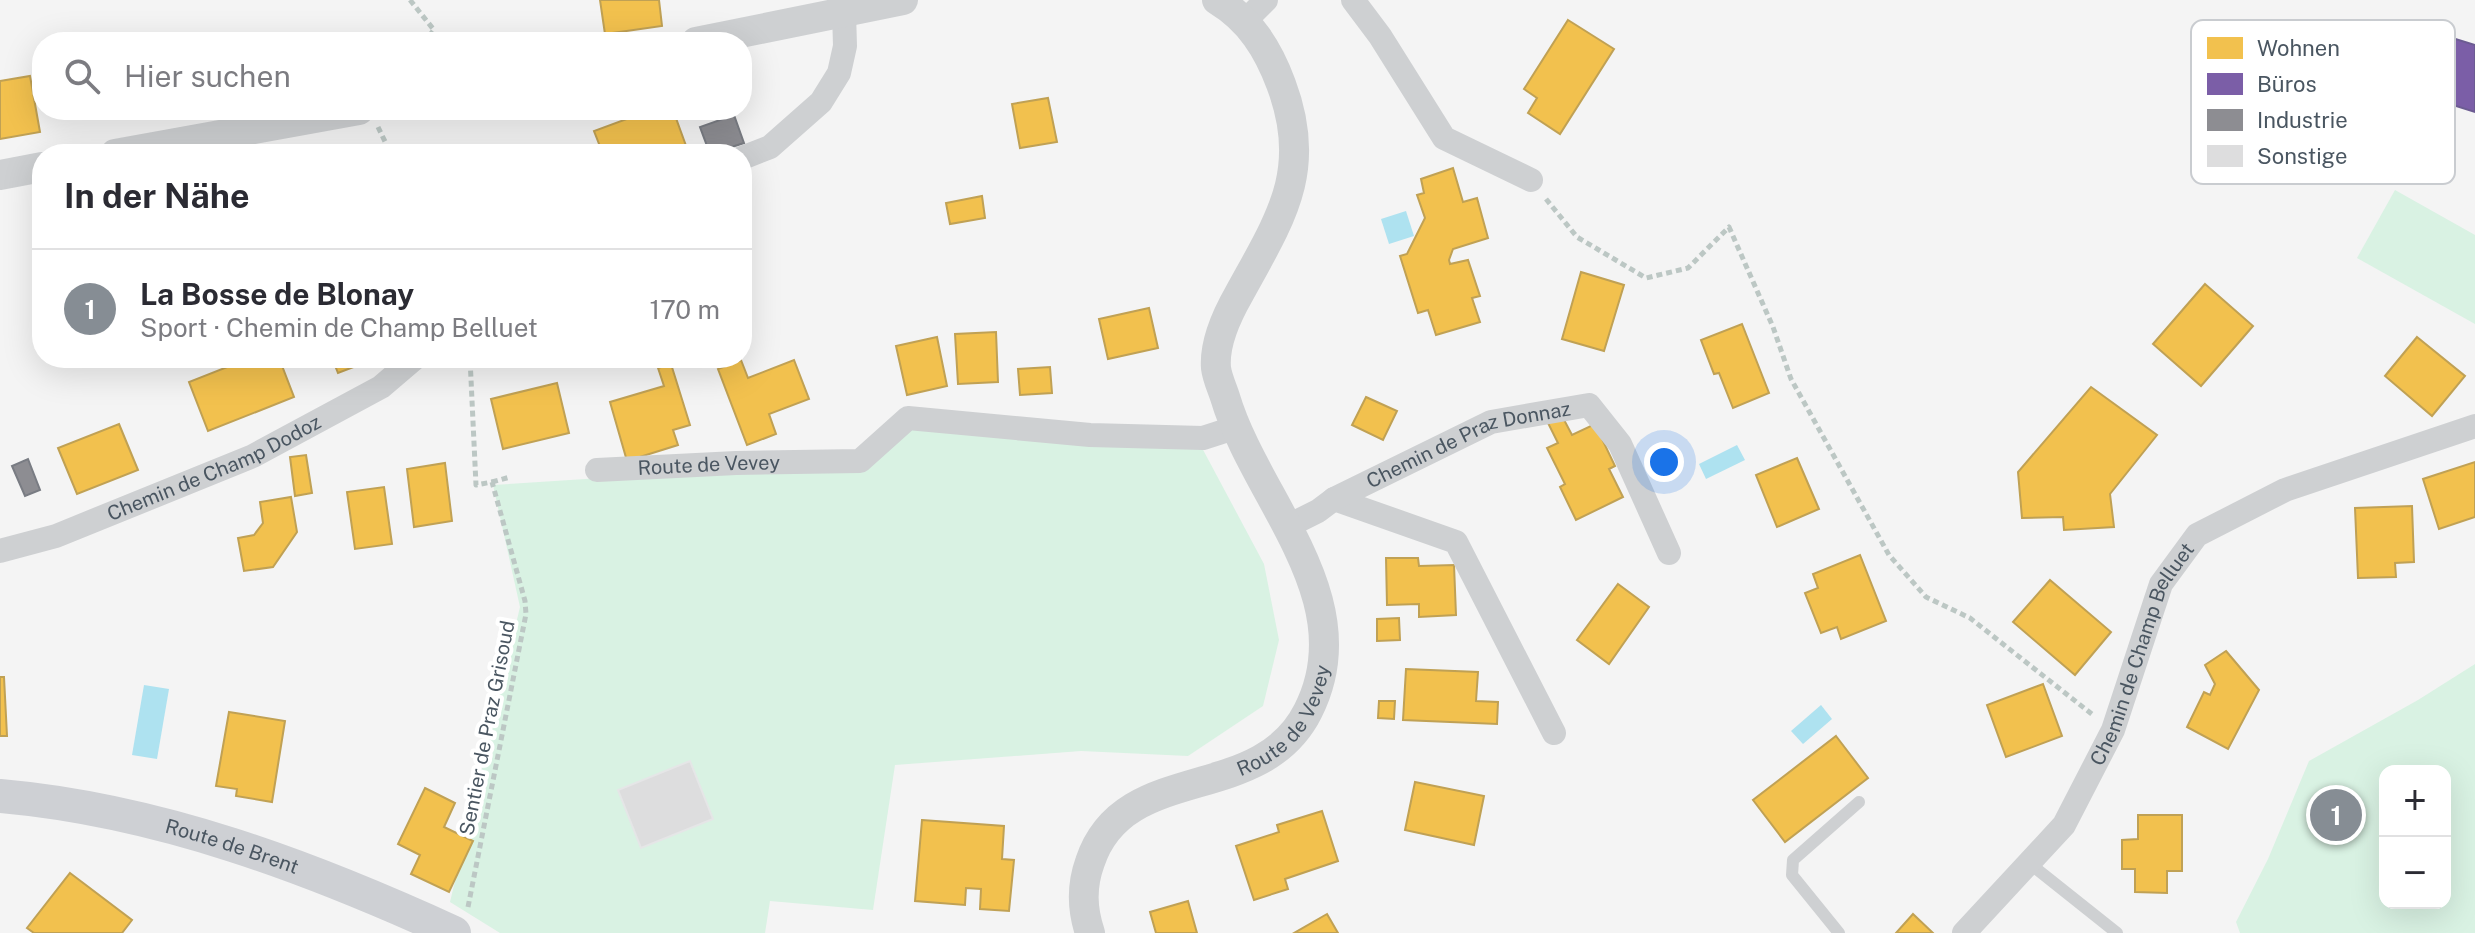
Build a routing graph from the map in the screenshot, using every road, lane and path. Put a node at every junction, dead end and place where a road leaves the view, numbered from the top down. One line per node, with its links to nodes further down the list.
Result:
1 (410, 0): 7 (path)
2 (903, 0): 6 (street)
3 (1217, 0): 5 (street, Route de Vevey)
4 (1353, 0): 16 (street)
5 (1256, 10): 20 (street, Route de Vevey)
6 (844, 12): 8 (street); 13 (street)
7 (432, 32)
8 (745, 32)
9 (354, 120): 11 (street)
10 (369, 120): 12 (path)
11 (185, 144)
12 (385, 144)
13 (752, 154)
14 (32, 169): 15 (street)
15 (0, 175)
16 (1531, 180): 28 (path)
17 (403, 368): 26 (street, Chemin de Champ Dodoz)
18 (470, 368): 23 (path, Sentier de Praz Grisoud)
19 (2475, 426): 28 (street, Chemin de Champ Belluet)
20 (1234, 428): 21 (street, Route de Vevey); 25 (street, Route de Vevey)
21 (597, 470)
22 (510, 477): 23 (path)
23 (492, 482): 33 (path, Sentier de Praz Grisoud)
24 (1334, 499): 25 (street, Chemin de Praz Donnaz); 27 (street, Chemin de Praz Donnaz); 29 (street)
25 (1288, 526): 34 (street, Route de Vevey)
26 (0, 551)
27 (1669, 553)
28 (2113, 730): 32 (street, Chemin de Champ Belluet)
29 (1554, 733)
30 (0, 796): 33 (main road, Route de Brent)
31 (1859, 802): 35 (lane)
32 (2029, 863): 36 (street, Chemin de Champ Belluet); 37 (lane)
33 (460, 926)
34 (1090, 933)
35 (1839, 933)
36 (1964, 933)
37 (2117, 933)

